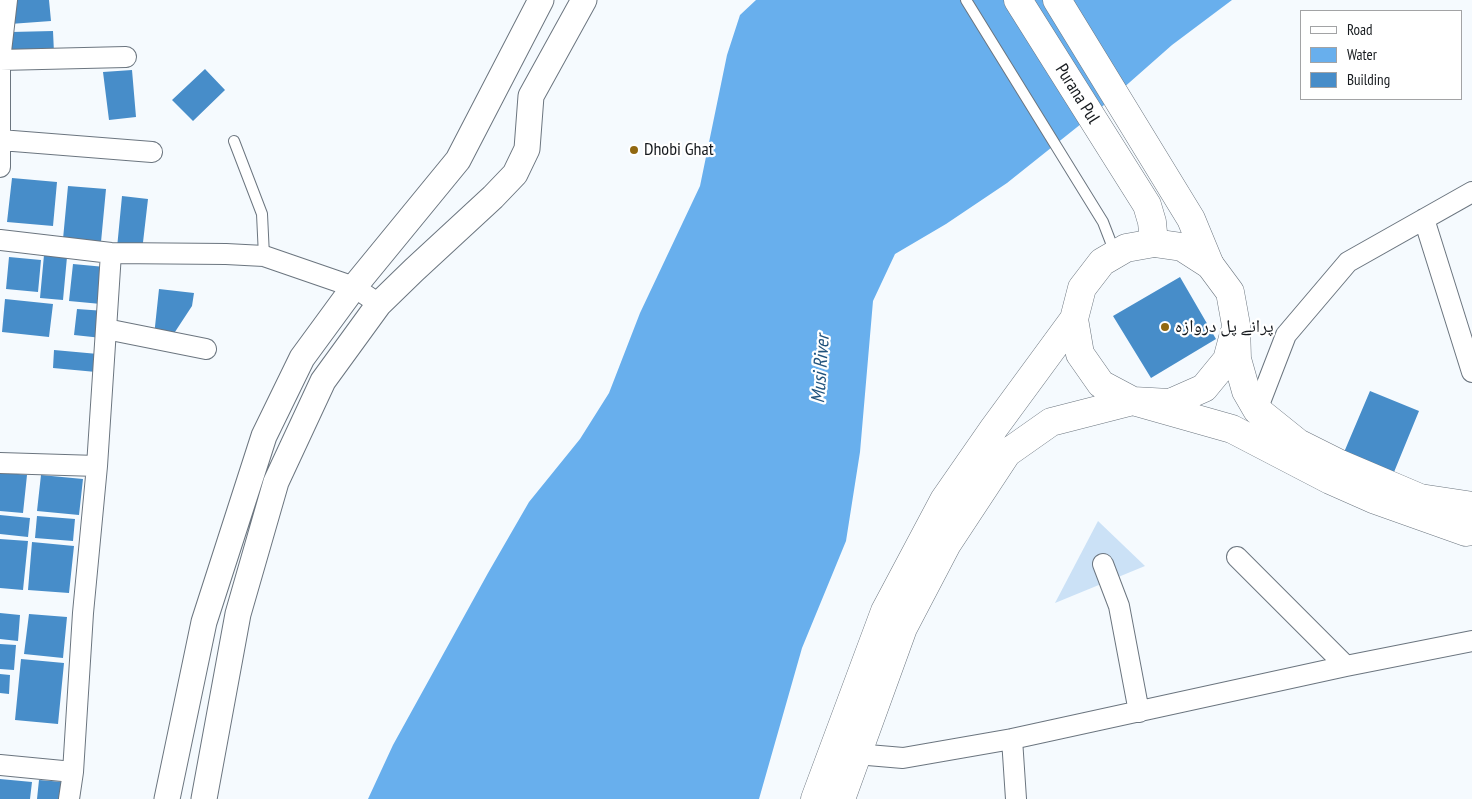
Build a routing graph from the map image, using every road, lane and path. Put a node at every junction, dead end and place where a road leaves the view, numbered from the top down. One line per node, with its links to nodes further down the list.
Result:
1 (7, 0): 10 (street)
2 (541, 0): 7 (street)
3 (584, 0): 8 (street)
4 (966, 0): 20 (lane)
5 (1018, 0): 18 (main road, Purana Pul)
6 (1057, 0): 22 (main road, Purana Pul)
7 (521, 38): 8 (street); 23 (street)
8 (555, 50): 24 (street)
9 (126, 57): 10 (street)
10 (0, 60): 11 (street)
11 (0, 140): 13 (street); 14 (street)
12 (234, 141): 21 (lane)
13 (152, 152)
14 (0, 167)
15 (1472, 192): 16 (street)
16 (1424, 219): 29 (street); 31 (street)
17 (0, 240): 19 (street)
18 (1154, 243): 20 (main road); 22 (main road)
19 (111, 253): 21 (street); 27 (street)
20 (1116, 255): 25 (main road)
21 (264, 256): 23 (street)
22 (1210, 264): 26 (main road)
23 (354, 286): 24 (street); 46 (street)
24 (379, 304): 47 (street)
25 (1074, 318): 30 (main road); 42 (main road)
26 (1236, 325): 30 (main road); 31 (main road)
27 (106, 329): 28 (street); 33 (street)
28 (206, 349)
29 (1472, 372)
30 (1133, 401): 35 (main road); 42 (main road)
31 (1258, 410): 34 (main road)
32 (0, 463): 33 (street)
33 (97, 466): 44 (street)
34 (1472, 506)
35 (1472, 531)
36 (1236, 557): 39 (street)
37 (1104, 564): 40 (street)
38 (1472, 641): 39 (street)
39 (1346, 666): 40 (street)
40 (1139, 712): 41 (street)
41 (1012, 739): 42 (street); 50 (street)
42 (845, 751): 48 (main road); 49 (main road)
43 (0, 765): 44 (street)
44 (73, 772): 45 (street)
45 (69, 799)
46 (167, 799)
47 (204, 799)
48 (814, 799)
49 (841, 799)
50 (1016, 799)

